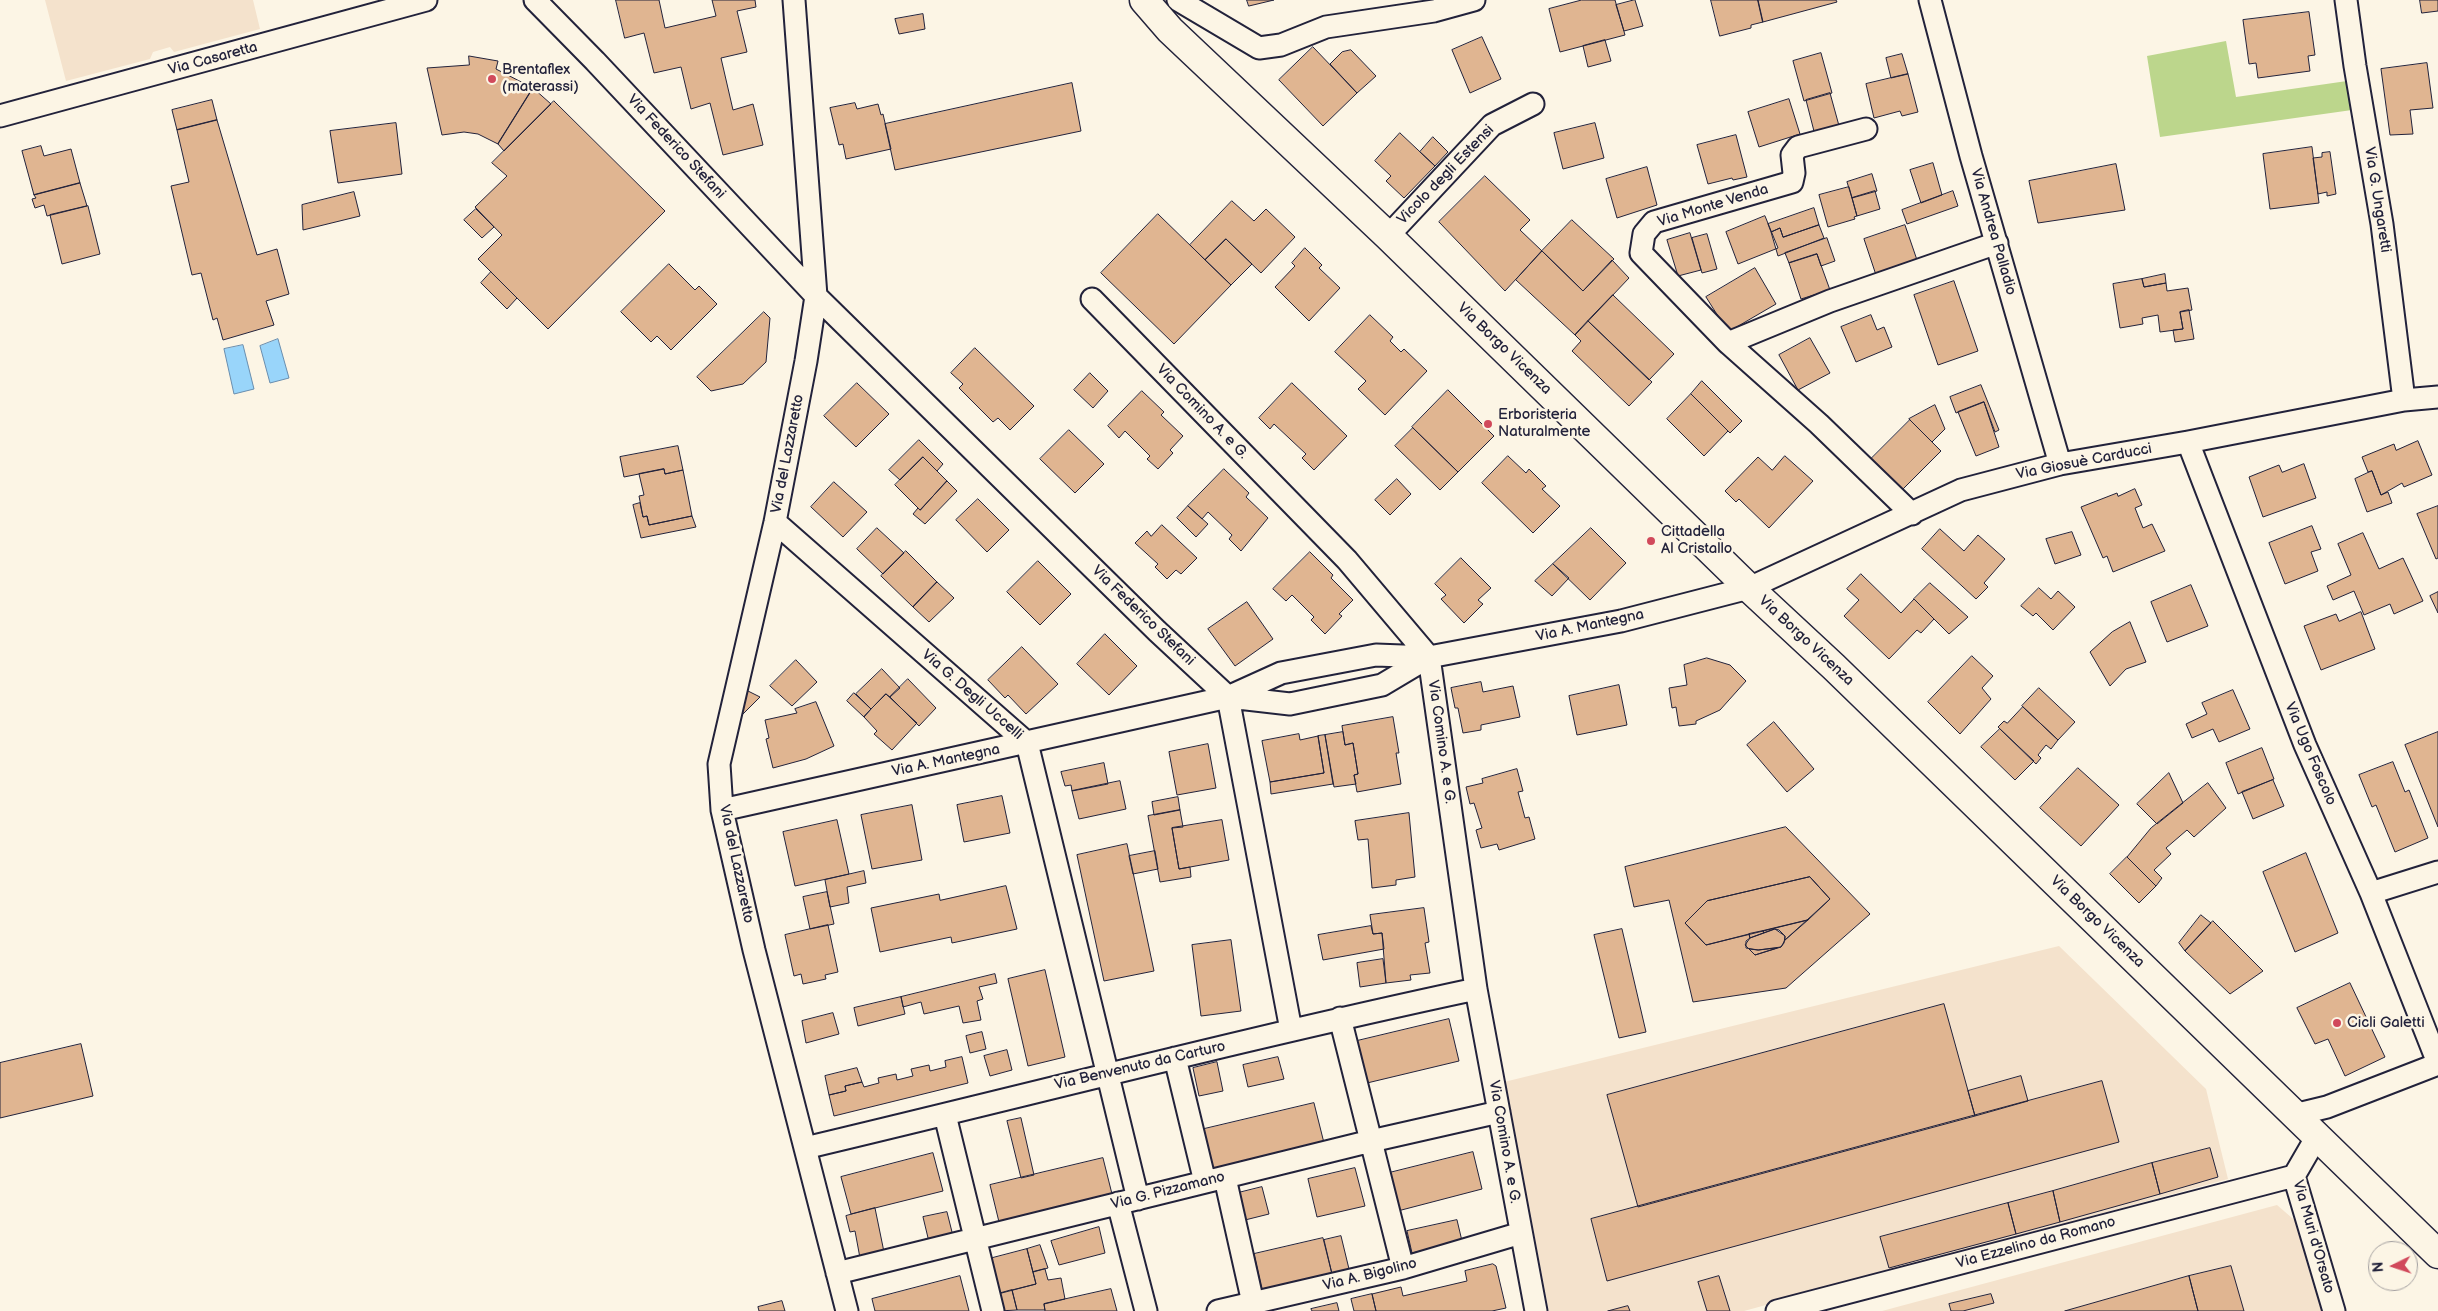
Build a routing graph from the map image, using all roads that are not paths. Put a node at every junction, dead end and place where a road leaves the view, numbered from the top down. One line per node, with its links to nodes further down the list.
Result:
1 (426, 0): 12 (street, Via Casaretta)
2 (535, 0): 16 (street, Via Federico Stefani)
3 (794, 0): 16 (street)
4 (1127, 0): 10 (street, Via Borgo Vicenza)
5 (1144, 0): 10 (street, Via Borgo Vicenza)
6 (1178, 0): 7 (street)
7 (1474, 0)
8 (1930, 0): 15 (street, Via Andrea Palladio)
9 (2346, 0): 20 (street, Via G. Ungaretti)
10 (1170, 30): 14 (street, Via Borgo Vicenza)
11 (1533, 104): 14 (street, Vicolo degli Estensi)
12 (0, 116)
13 (1866, 129): 18 (street, Via Monte Venda)
14 (1388, 236): 25 (street, Via Borgo Vicenza)
15 (1996, 244): 18 (street); 22 (street, Via Andrea Palladio)
16 (816, 296): 24 (street, Via del Lazzaretto); 27 (street, Via Federico Stefani)
17 (1092, 299): 26 (street, Via Comino A. e G.)
18 (1728, 343): 23 (street, Via Monte Venda)
19 (2438, 397): 20 (street, Via Giosuè Carducci)
20 (2404, 400): 21 (street, Via Giosuè Carducci)
21 (2188, 442): 22 (street, Via Giosuè Carducci); 31 (street, Via Ugo Foscolo)
22 (2060, 464): 23 (street, Via Giosuè Carducci)
23 (1912, 514): 25 (street, Via Giosuè Carducci)
24 (775, 522): 28 (street, Via G. Degli Uccelli); 29 (street, Via del Lazzaretto)
25 (1749, 588): 26 (street, Via A. Mantegna); 40 (street, Via Borgo Vicenza)
26 (1429, 657): 27 (street, Via A. Mantegna); 27 (street, Via A. Mantegna); 32 (street, Via Comino A. e G.)
27 (1228, 697): 28 (street, Via A. Mantegna); 34 (street)
28 (1027, 743): 29 (street, Via A. Mantegna); 37 (street, Via G. Degli Uccelli)
29 (722, 810): 43 (street, Via del Lazzaretto)
30 (2438, 872): 31 (street)
31 (2371, 893): 36 (street, Via Ugo Foscolo)
32 (1476, 989): 33 (street, Via Benvenuto da Carturo); 38 (street, Via Comino A. e G.)
33 (1340, 1018): 34 (street, Via Benvenuto da Carturo); 42 (street)
34 (1291, 1030): 35 (street, Via Benvenuto da Carturo)
35 (1175, 1058): 37 (street, Via Benvenuto da Carturo); 45 (street)
36 (2438, 1064): 40 (street, Via Ugo Foscolo)
37 (1108, 1073): 39 (street, Via Benvenuto da Carturo); 46 (street, Via G. Degli Uccelli)
38 (1499, 1112): 42 (street, Via G. Pizzamano); 47 (street, Via Comino A. e G.)
39 (945, 1115): 43 (street, Via Benvenuto da Carturo); 48 (street)
40 (2294, 1116): 41 (street, Via Borgo Vicenza)
41 (2316, 1138): 44 (street, Via Muri d'Orsato); 49 (street, Via Borgo Vicenza)
42 (1371, 1141): 45 (street, Via G. Pizzamano); 50 (street)
43 (805, 1148): 51 (street, Via del Lazzaretto)
44 (2294, 1176): 58 (street, Via Ezzelino da Romano); 59 (street, Via Muri d'Orsato)
45 (1215, 1180): 46 (street, Via G. Pizzamano); 52 (street)
46 (1128, 1201): 48 (street, Via G. Pizzamano); 55 (street, Via G. Degli Uccelli)
47 (1521, 1233): 50 (street, Via A. Bigolino); 57 (street, Via Comino A. e G.)
48 (975, 1239): 51 (street, Via G. Pizzamano); 54 (street)
49 (2438, 1254)
50 (1403, 1268): 52 (street, Via A. Bigolino)
51 (837, 1273): 53 (street, Via del Lazzaretto)
52 (1253, 1303): 56 (street, Via A. Bigolino)
53 (846, 1311)
54 (993, 1311)
55 (1146, 1311)
56 (1218, 1311)
57 (1536, 1311)
58 (1777, 1311)
59 (2334, 1311)

